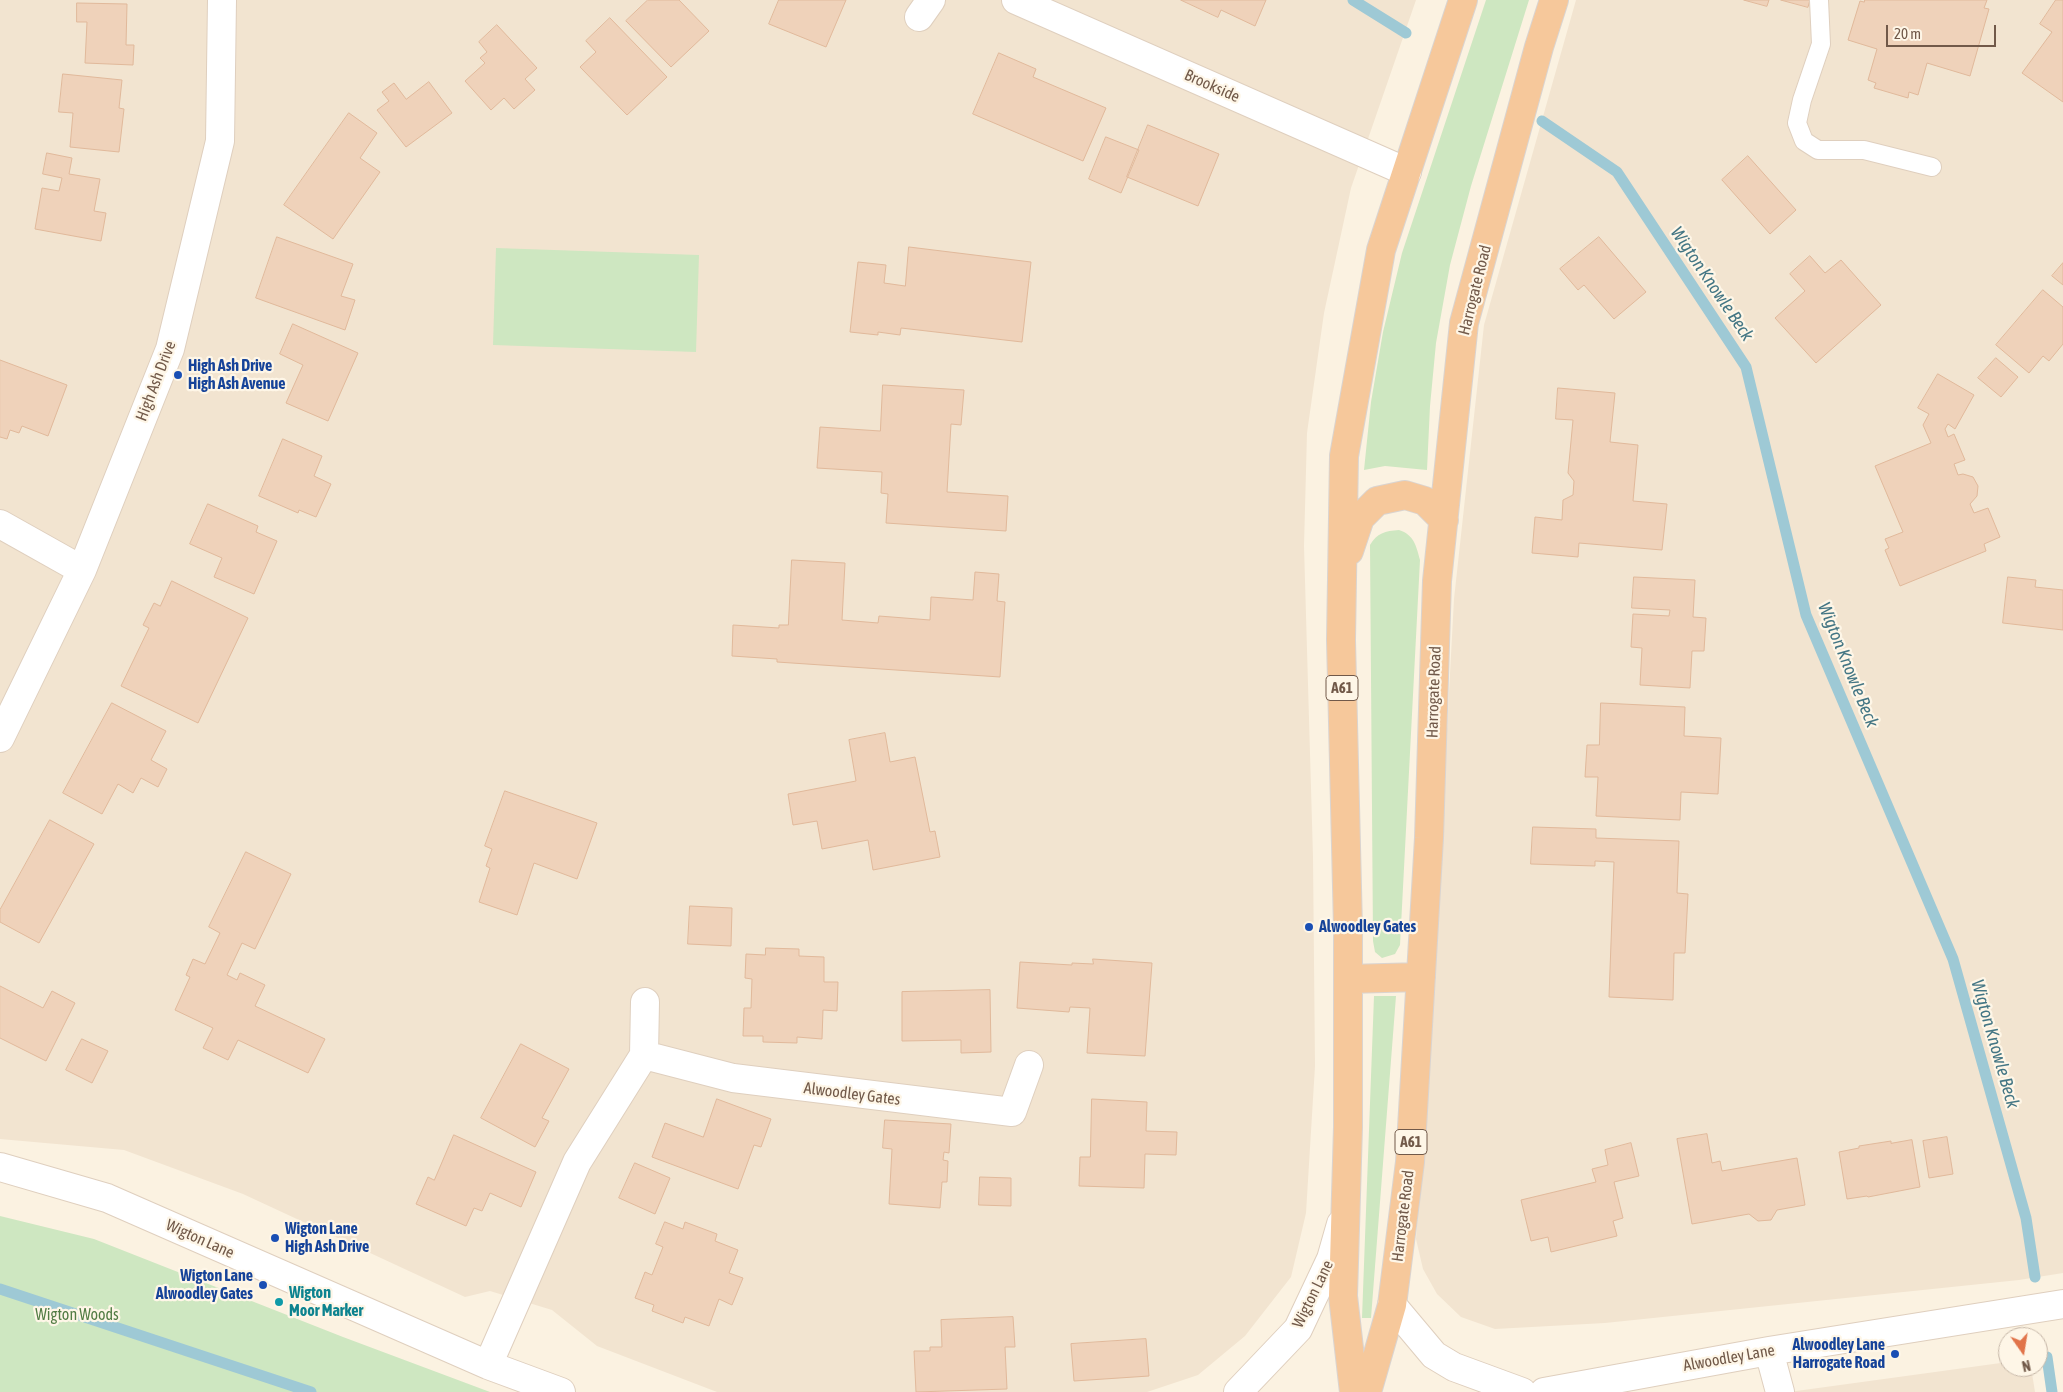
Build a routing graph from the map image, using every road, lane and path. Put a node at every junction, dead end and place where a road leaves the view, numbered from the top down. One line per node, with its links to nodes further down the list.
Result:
1 (222, 0): 11 (street, High Ash Drive)
2 (1016, 0): 7 (street, Brookside)
3 (1463, 0): 7 (highway, A61)
4 (1554, 0): 8 (highway, Harrogate Road / A61)
5 (1820, 0): 6 (lane)
6 (1932, 167)
7 (1407, 172): 10 (highway, A61)
8 (1444, 520): 10 (highway, A61); 13 (highway, Harrogate Road / A61)
9 (0, 524): 11 (street)
10 (1342, 569): 14 (highway, A61)
11 (82, 570): 12 (street, High Ash Drive)
12 (0, 738)
13 (1421, 977): 14 (highway); 21 (highway, Harrogate Road / A61)
14 (1348, 979): 19 (highway, A61)
15 (645, 1002): 16 (street)
16 (644, 1055): 17 (street, Alwoodley Gates); 23 (street)
17 (1029, 1065)
18 (0, 1167): 23 (street, Wigton Lane)
19 (1346, 1206): 25 (street, Wigton Lane); 26 (highway, A61)
20 (2063, 1304): 22 (street, Alwoodley Lane)
21 (1392, 1305): 27 (highway, Harrogate Road / A61); 28 (street)
22 (1768, 1351): 29 (street, Alwoodley Lane); 30 (street)
23 (488, 1365): 24 (street, Wigton Lane)
24 (561, 1392)
25 (1238, 1392)
26 (1354, 1392)
27 (1367, 1392)
28 (1522, 1392)
29 (1544, 1392)
30 (1780, 1392)

